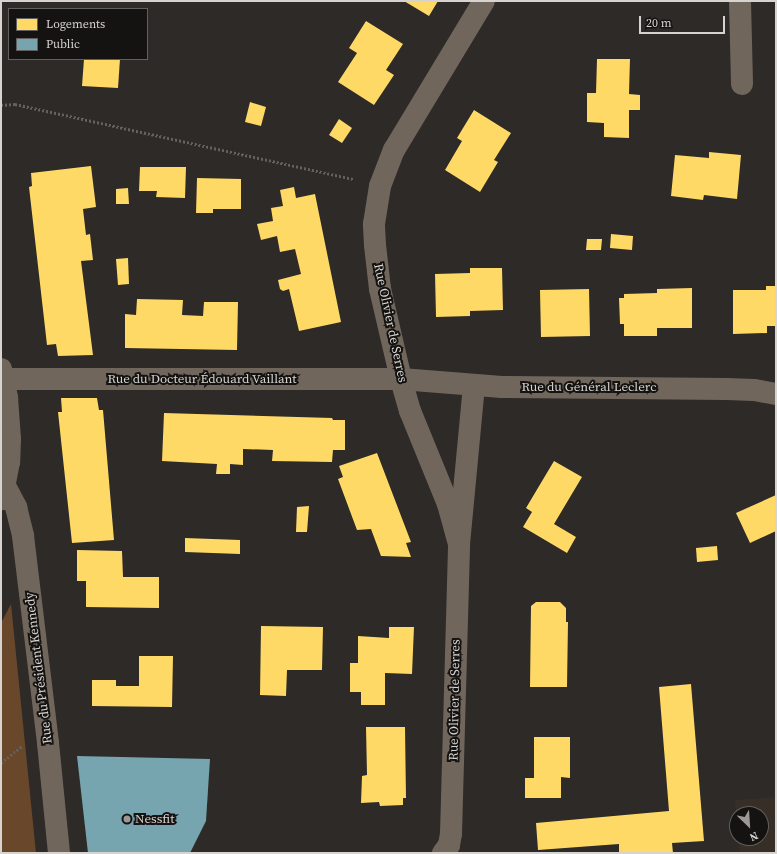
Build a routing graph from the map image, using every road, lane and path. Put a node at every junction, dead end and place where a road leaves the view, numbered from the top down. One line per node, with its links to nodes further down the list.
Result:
1 (484, 1): 5 (street, Rue Olivier de Serres)
2 (740, 1): 3 (street)
3 (742, 84)
4 (1, 105): 5 (path)
5 (380, 186): 7 (street, Rue Olivier de Serres)
6 (2, 374): 7 (street, Rue du Docteur Édouard Vaillant); 10 (street)
7 (401, 379): 8 (street, Rue du Général Leclerc); 11 (street, Rue Olivier de Serres)
8 (474, 386): 9 (street, Rue du Général Leclerc); 11 (street, Rue Olivier de Serres)
9 (776, 394)
10 (3, 494): 13 (street, Rue du Président Kennedy)
11 (459, 544): 12 (street, Rue Olivier de Serres)
12 (450, 850)
13 (59, 853)

